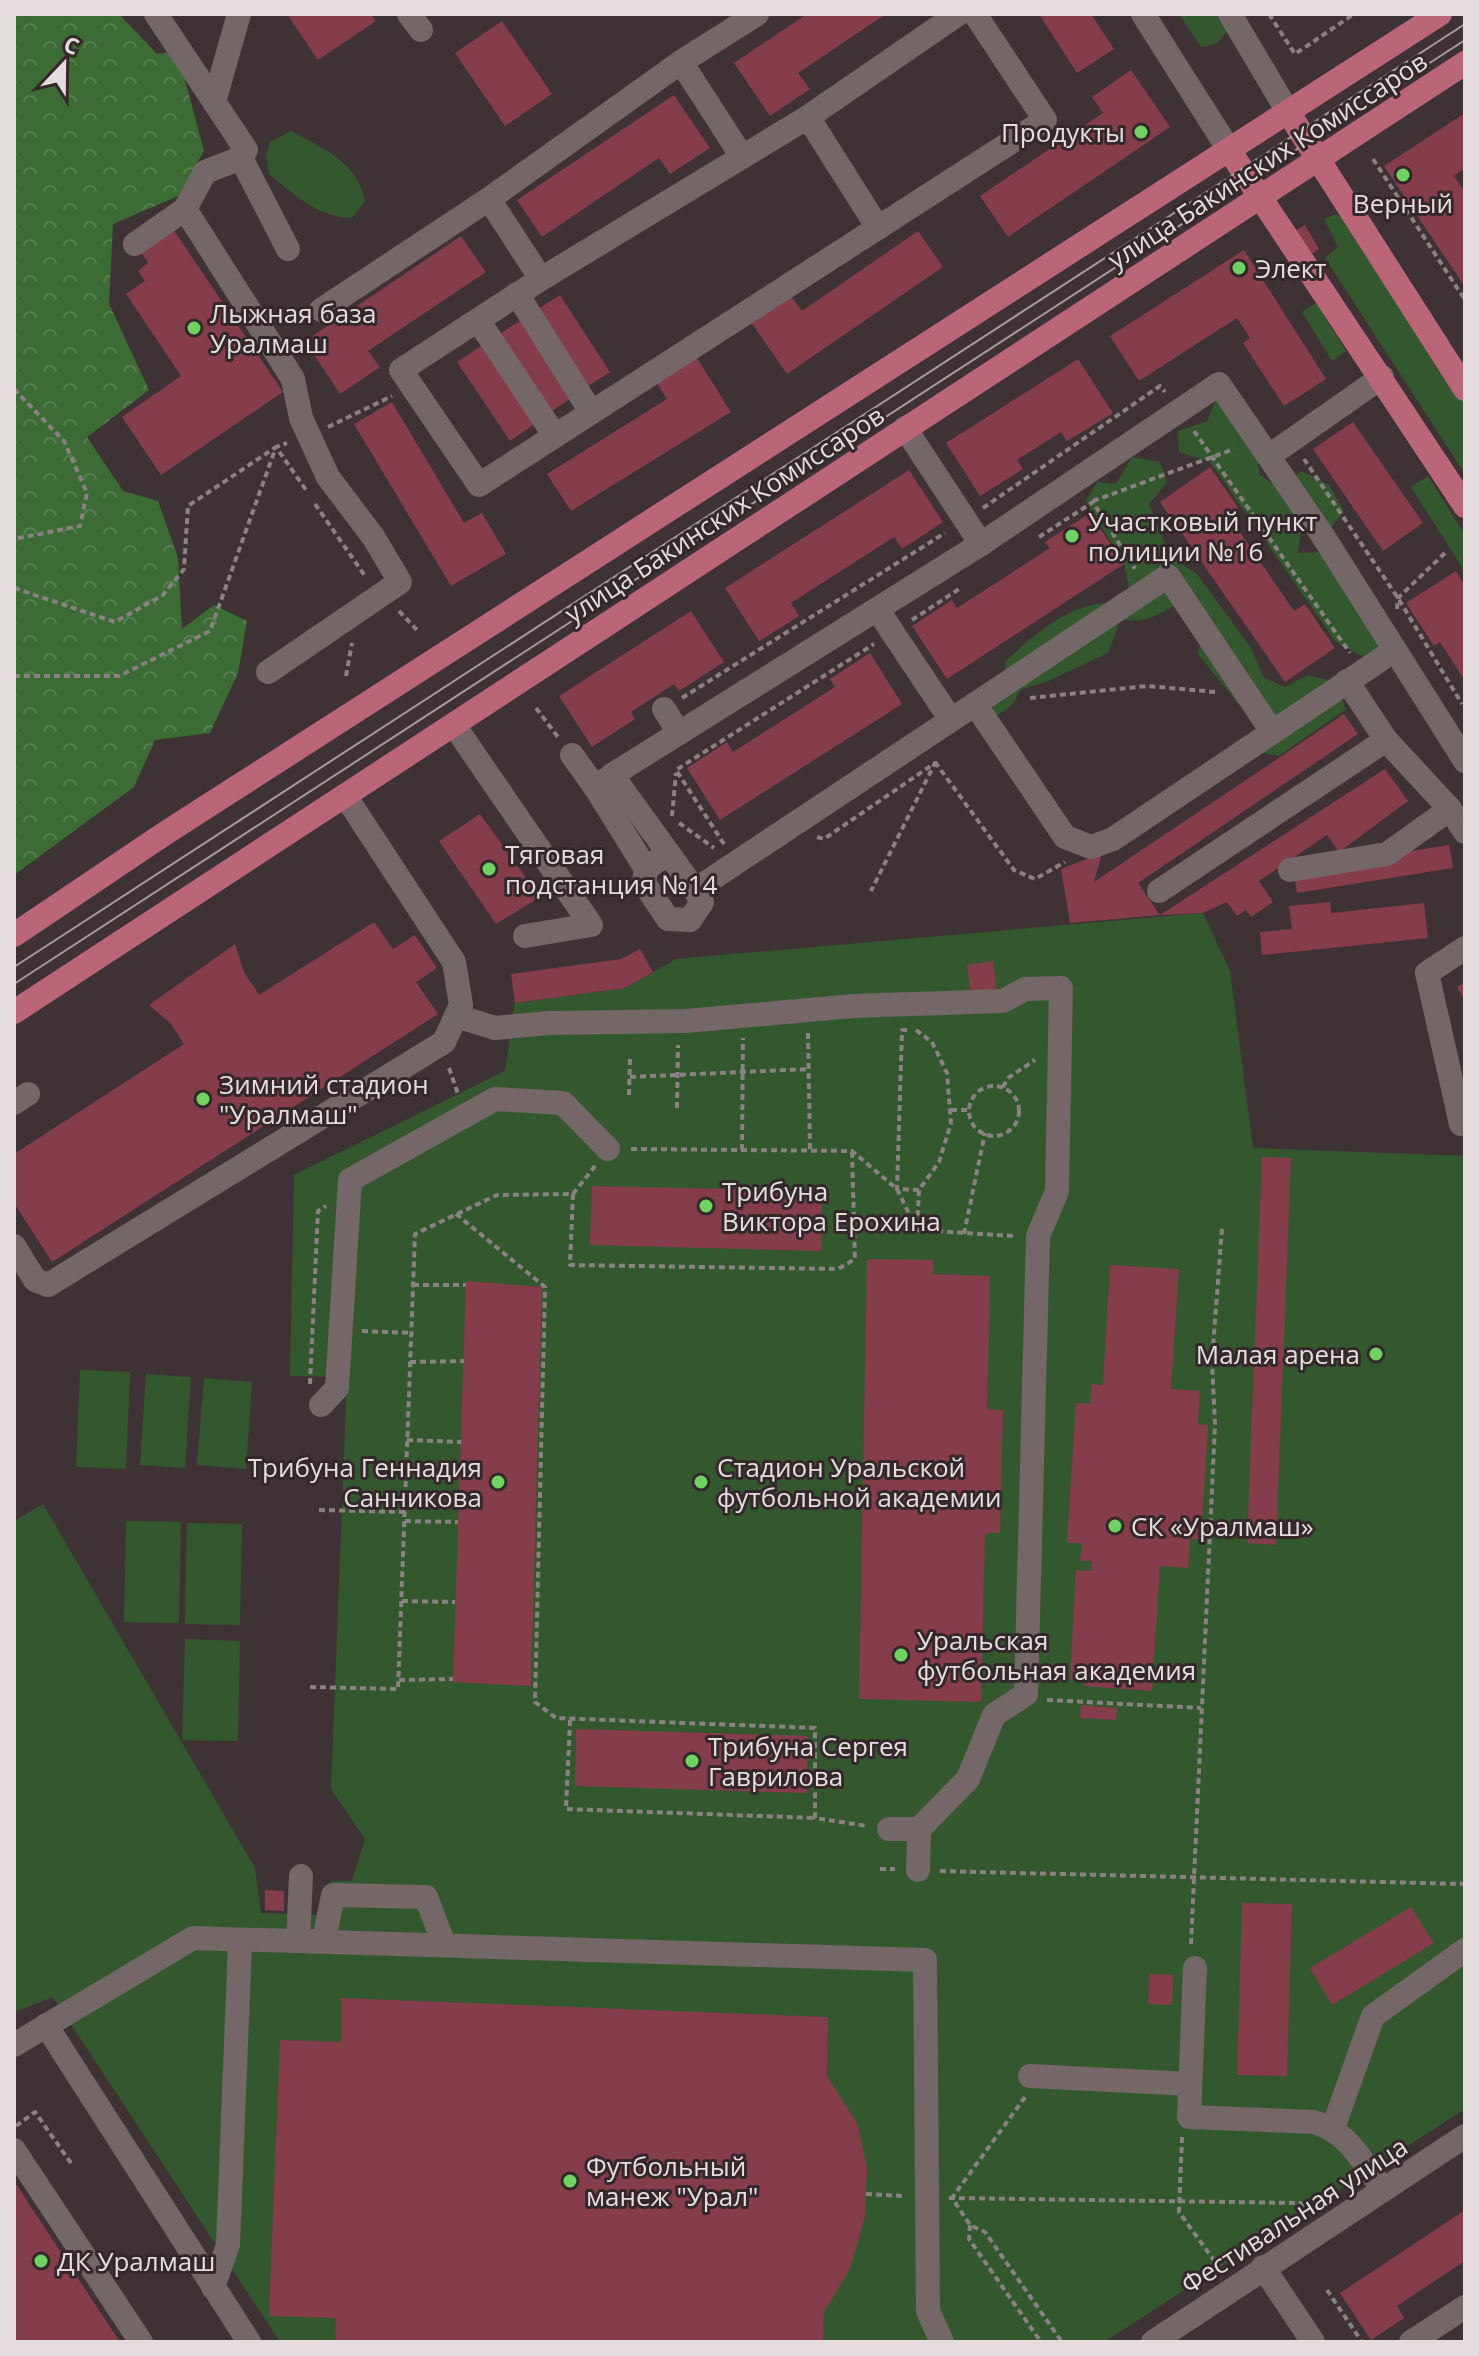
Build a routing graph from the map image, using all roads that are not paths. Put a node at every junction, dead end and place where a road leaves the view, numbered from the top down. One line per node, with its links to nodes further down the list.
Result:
1 (156, 14): 11 (street)
2 (239, 14): 11 (street)
3 (757, 14): 9 (street)
4 (958, 14): 13 (street)
5 (975, 14): 21 (street)
6 (1143, 14): 14 (street)
7 (1230, 14): 12 (street)
8 (1440, 14): 12 (main road, улица Бакинских Комиссаров)
9 (681, 62): 15 (street); 18 (street)
10 (1465, 63): 17 (main road, улица Бакинских Комиссаров)
11 (214, 102): 16 (street)
12 (1288, 112): 14 (main road, улица Бакинских Комиссаров); 17 (main road)
13 (808, 117): 15 (street); 21 (street)
14 (1229, 150): 19 (main road); 58 (main road, улица Бакинских Комиссаров)
15 (741, 155): 24 (street)
16 (241, 158): 20 (street); 23 (street)
17 (1318, 162): 19 (main road, улица Бакинских Комиссаров); 29 (main road)
18 (489, 199): 24 (street); 26 (street)
19 (1260, 199): 28 (main road); 31 (main road, улица Бакинских Комиссаров)
20 (185, 209): 22 (street); 38 (street)
21 (878, 228): 30 (street)
22 (135, 244)
23 (288, 249)
24 (541, 279): 25 (street)
25 (517, 294): 27 (street); 30 (street)
26 (321, 310)
27 (478, 320): 32 (street); 32 (street)
28 (1382, 377): 33 (street); 34 (main road)
29 (1465, 389)
30 (591, 412): 32 (street)
31 (905, 428): 35 (street); 43 (main road, улица Бакинских Комиссаров)
32 (555, 436)
33 (1264, 449): 35 (street); 37 (street)
34 (1465, 506)
35 (981, 544): 36 (street)
36 (877, 609): 42 (street); 44 (street)
37 (1395, 650): 39 (street); 48 (street)
38 (268, 672)
39 (1355, 676): 45 (street); 46 (street)
40 (975, 704): 42 (street); 45 (street); 45 (street)
41 (664, 709): 44 (street)
42 (951, 720): 56 (street)
43 (454, 725): 50 (main road, улица Бакинских Комиссаров); 59 (street)
44 (684, 730): 49 (street)
45 (1271, 730)
46 (1386, 740): 51 (street); 57 (street)
47 (572, 755): 49 (street)
48 (1465, 761)
49 (604, 781): 53 (street); 54 (street)
50 (346, 797): 61 (main road, улица Бакинских Комиссаров); 62 (street)
51 (1450, 809): 52 (street); 55 (street)
52 (1465, 832)
53 (668, 853): 54 (street); 56 (street)
54 (646, 869): 56 (street)
55 (1290, 870)
56 (695, 890)
57 (1159, 891)
58 (14, 935)
59 (525, 936)
60 (1465, 948): 63 (street)
61 (14, 1012)
62 (456, 1016): 65 (street); 68 (street)
63 (1461, 1124)
64 (608, 1149): 66 (street)
65 (14, 1246)
66 (321, 1405)
67 (889, 1829): 68 (street)
68 (919, 1829): 69 (street)
69 (918, 1870)
70 (301, 1876): 72 (street)
71 (324, 1940): 72 (street); 74 (street); 74 (street)
72 (298, 1941): 73 (street)
73 (240, 1942): 77 (street); 86 (street)
74 (444, 1944): 90 (street)
75 (1465, 1950): 81 (street)
76 (1193, 1962): 79 (street)
77 (46, 2025): 78 (street); 86 (street)
78 (14, 2045)
79 (1190, 2084): 80 (street); 81 (street)
80 (1029, 2085)
81 (1333, 2128): 84 (street)
82 (1465, 2136): 84 (street, Фестивальная улица)
83 (14, 2150): 88 (street)
84 (1383, 2189): 85 (street, Фестивальная улица)
85 (1263, 2267): 91 (street, Фестивальная улица); 92 (street)
86 (213, 2287): 89 (street)
87 (1465, 2307): 93 (street)
88 (141, 2342)
89 (249, 2342)
90 (942, 2342)
91 (1153, 2342)
92 (1313, 2342)
93 (1411, 2342)

